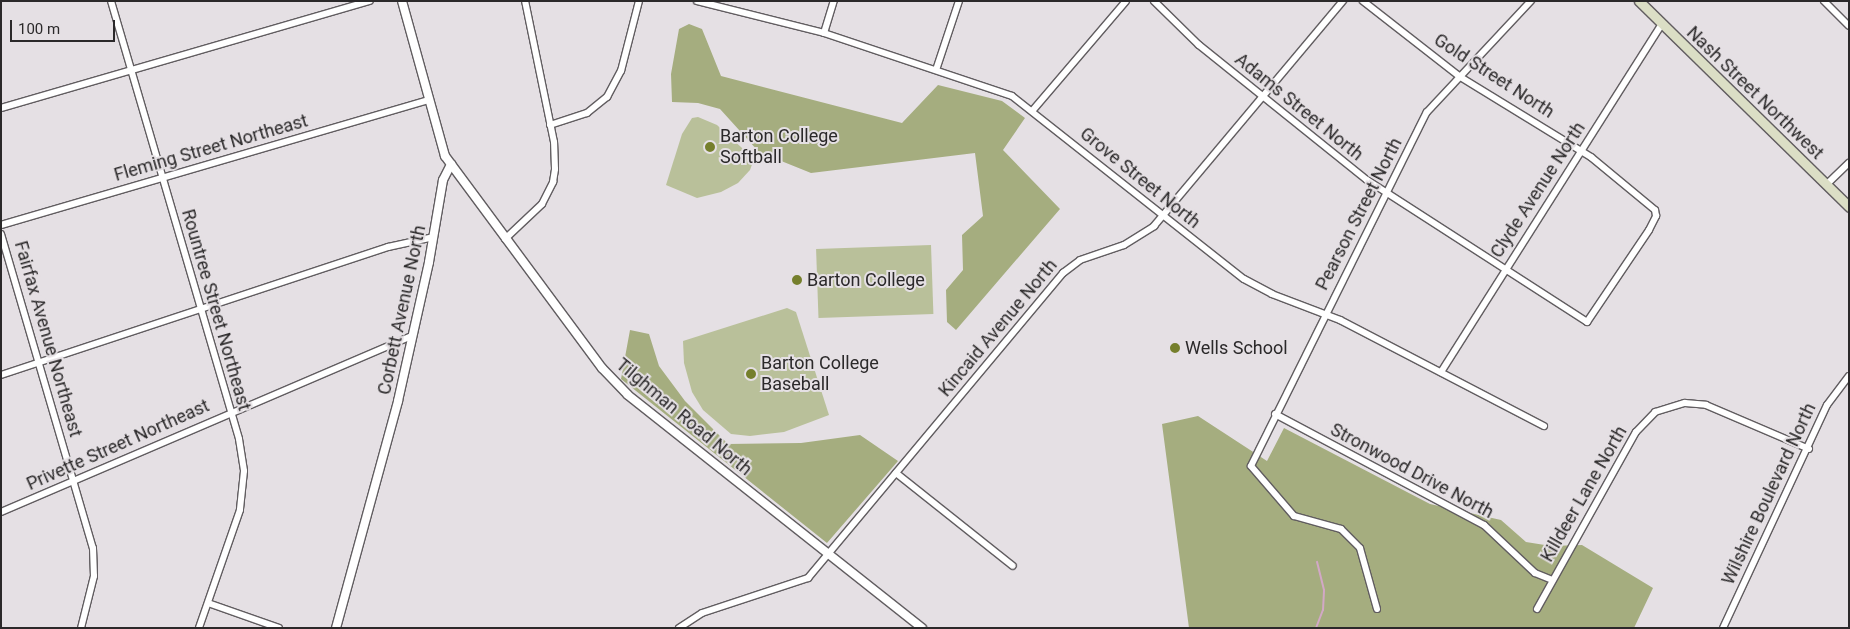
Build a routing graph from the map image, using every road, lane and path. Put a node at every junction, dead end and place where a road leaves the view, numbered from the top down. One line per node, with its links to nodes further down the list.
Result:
1 (111, 1): 20 (street, Rountree Street Northeast)
2 (370, 1): 20 (street)
3 (402, 1): 23 (street)
4 (525, 1): 26 (street)
5 (639, 1): 26 (street)
6 (834, 1): 18 (street)
7 (959, 1): 19 (street)
8 (1126, 1): 25 (street)
9 (1154, 1): 22 (street, Adams Street North)
10 (1343, 1): 22 (street, Kincaid Avenue North)
11 (1363, 1): 21 (street, Gold Street North)
12 (1531, 1): 21 (street, Pearson Street North)
13 (1639, 1): 16 (main road, Nash Street Northwest)
14 (1824, 1): 17 (street)
15 (701, 2): 18 (street, Grove Street North)
16 (1662, 24): 27 (street, Clyde Avenue North); 31 (main road, Nash Street Northwest)
17 (1849, 26)
18 (824, 33): 19 (street, Grove Street North)
19 (936, 70): 25 (street, Grove Street North)
20 (130, 71): 24 (street); 30 (street, Rountree Street Northeast)
21 (1459, 76): 27 (street, Gold Street North); 32 (street, Pearson Street North)
22 (1262, 98): 32 (street, Adams Street North); 34 (street, Kincaid Avenue North)
23 (428, 100): 29 (street); 30 (street, Fleming Street Northeast)
24 (1, 108)
25 (1033, 110): 34 (street, Grove Street North)
26 (550, 124): 38 (street)
27 (1581, 151): 39 (street, Clyde Avenue North); 42 (street, Gold Street North)
28 (1849, 163): 31 (street)
29 (451, 164): 37 (street, Corbett Avenue North); 38 (street, Tilghman Road North)
30 (162, 178): 35 (street, Fleming Street Northeast); 40 (street, Rountree Street Northeast)
31 (1826, 185): 33 (main road, Nash Street Northwest)
32 (1387, 194): 39 (street, Adams Street North); 41 (street, Pearson Street North)
33 (1849, 207)
34 (1163, 217): 41 (street, Grove Street North); 52 (street, Kincaid Avenue North)
35 (1, 225)
36 (1, 234): 44 (street, Fairfax Avenue Northeast)
37 (434, 237): 40 (street); 43 (street, Corbett Avenue North)
38 (505, 239): 55 (street, Tilghman Road North)
39 (1506, 268): 42 (street, Adams Street North); 45 (street, Clyde Avenue North)
40 (200, 309): 44 (street); 48 (street, Rountree Street Northeast)
41 (1326, 314): 45 (street, Grove Street North); 49 (street, Pearson Street North)
42 (1587, 322)
43 (413, 335): 48 (street, Privette Street Northeast); 64 (street, Corbett Avenue North)
44 (39, 362): 46 (street); 53 (street, Fairfax Avenue Northeast)
45 (1441, 372): 50 (street, Grove Street North)
46 (1, 375)
47 (1849, 376): 51 (street, Wilshire Boulevard North)
48 (230, 413): 53 (street, Privette Street Northeast); 58 (street, Rountree Street Northeast)
49 (1275, 414): 57 (street, Stronwood Drive North); 59 (street, Pearson Street North)
50 (1544, 426)
51 (1809, 449): 57 (street, Killdeer Lane North); 67 (street, Wilshire Boulevard North)
52 (896, 473): 55 (street, Kincaid Avenue North); 56 (street)
53 (74, 480): 54 (street, Privette Street Northeast); 61 (street, Fairfax Avenue Northeast)
54 (1, 512)
55 (827, 556): 65 (street, Kincaid Avenue North); 66 (street, Tilghman Road North)
56 (1013, 566)
57 (1552, 580): 60 (street, Killdeer Lane North)
58 (208, 603): 62 (street, Rountree Street Northeast); 63 (street)
59 (1377, 609)
60 (1537, 609)
61 (81, 628)
62 (199, 628)
63 (279, 628)
64 (336, 628)
65 (679, 628)
66 (922, 628)
67 (1723, 628)

